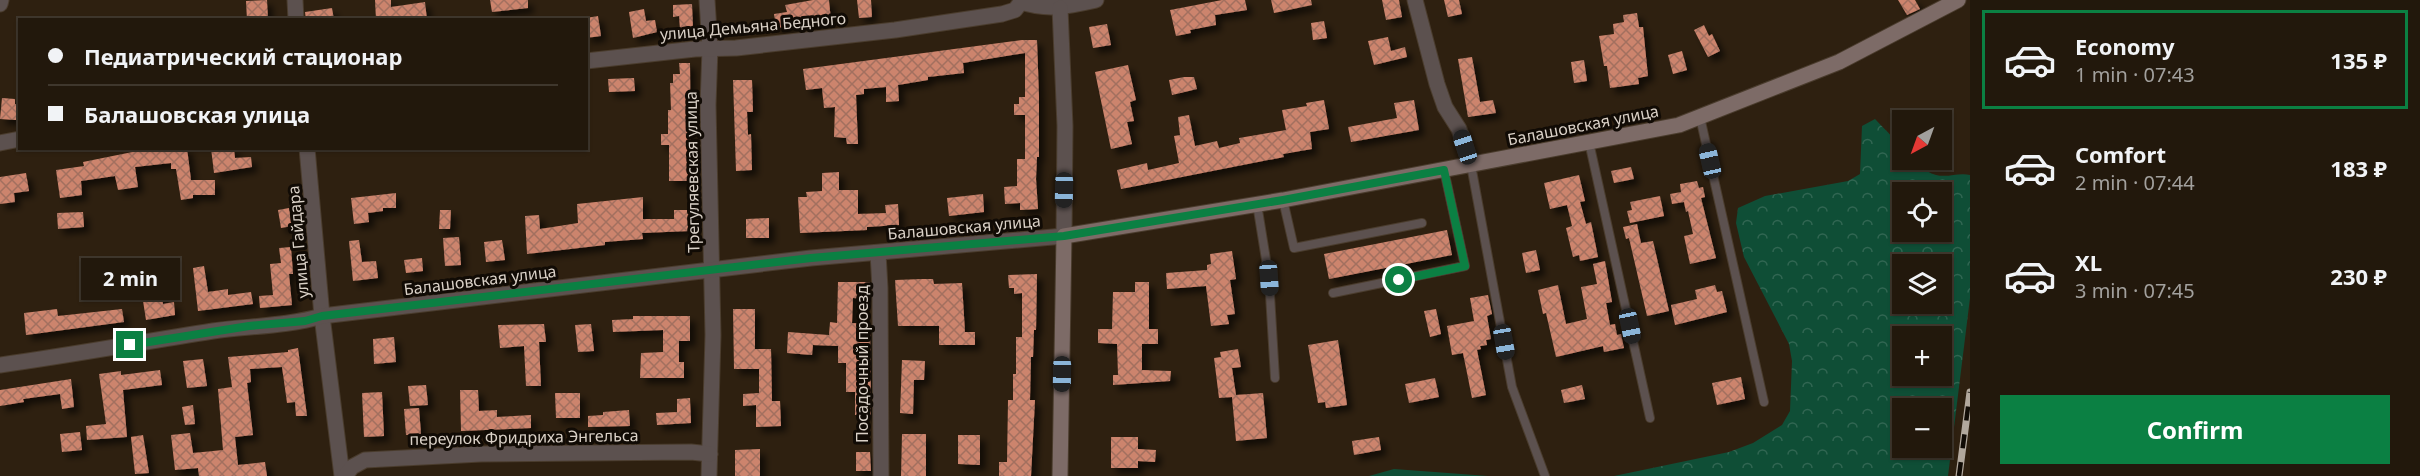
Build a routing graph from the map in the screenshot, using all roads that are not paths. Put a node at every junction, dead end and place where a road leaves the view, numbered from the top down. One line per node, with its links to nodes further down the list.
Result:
1 (295, 0): 9 (street)
2 (707, 0): 10 (street, Трегуляевская улица)
3 (1096, 0): 8 (street, улица Демьяна Бедного)
4 (1414, 0): 17 (street)
5 (1958, 0): 7 (street, Балашовская улица)
6 (1021, 1): 8 (street, улица Демьяна Бедного); 10 (street, улица Демьяна Бедного)
7 (1936, 4): 12 (street, Балашовская улица)
8 (1060, 8): 22 (street)
9 (296, 18)
10 (710, 48): 11 (street, улица Демьяна Бедного); 24 (street, Трегуляевская улица)
11 (588, 61)
12 (1700, 117): 14 (street, Балашовская улица); 29 (lane)
13 (18, 139): 15 (street)
14 (1589, 142): 17 (street, Балашовская улица); 30 (lane)
15 (0, 143)
16 (308, 150): 26 (street, улица Гайдара)
17 (1471, 165): 18 (street, Балашовская улица); 36 (lane)
18 (1444, 170): 19 (street, Балашовская улица); 25 (lane)
19 (1283, 200): 20 (street, Балашовская улица); 21 (lane)
20 (1257, 204): 22 (street, Балашовская улица); 28 (lane)
21 (1422, 223)
22 (1064, 236): 23 (street, Балашовская улица); 35 (street)
23 (878, 253): 24 (street, Балашовская улица); 34 (street, Посадочный проезд)
24 (711, 270): 26 (street, Балашовская улица); 31 (street, Трегуляевская улица)
25 (1333, 293)
26 (322, 316): 27 (street, Балашовская улица); 32 (street, улица Гайдара)
27 (0, 365)
28 (1275, 378)
29 (1764, 402)
30 (1650, 418)
31 (710, 454): 32 (street, переулок Фридриха Энгельса); 33 (street, Трегуляевская улица)
32 (344, 476)
33 (709, 476)
34 (881, 476)
35 (1060, 476)
36 (1545, 476)

